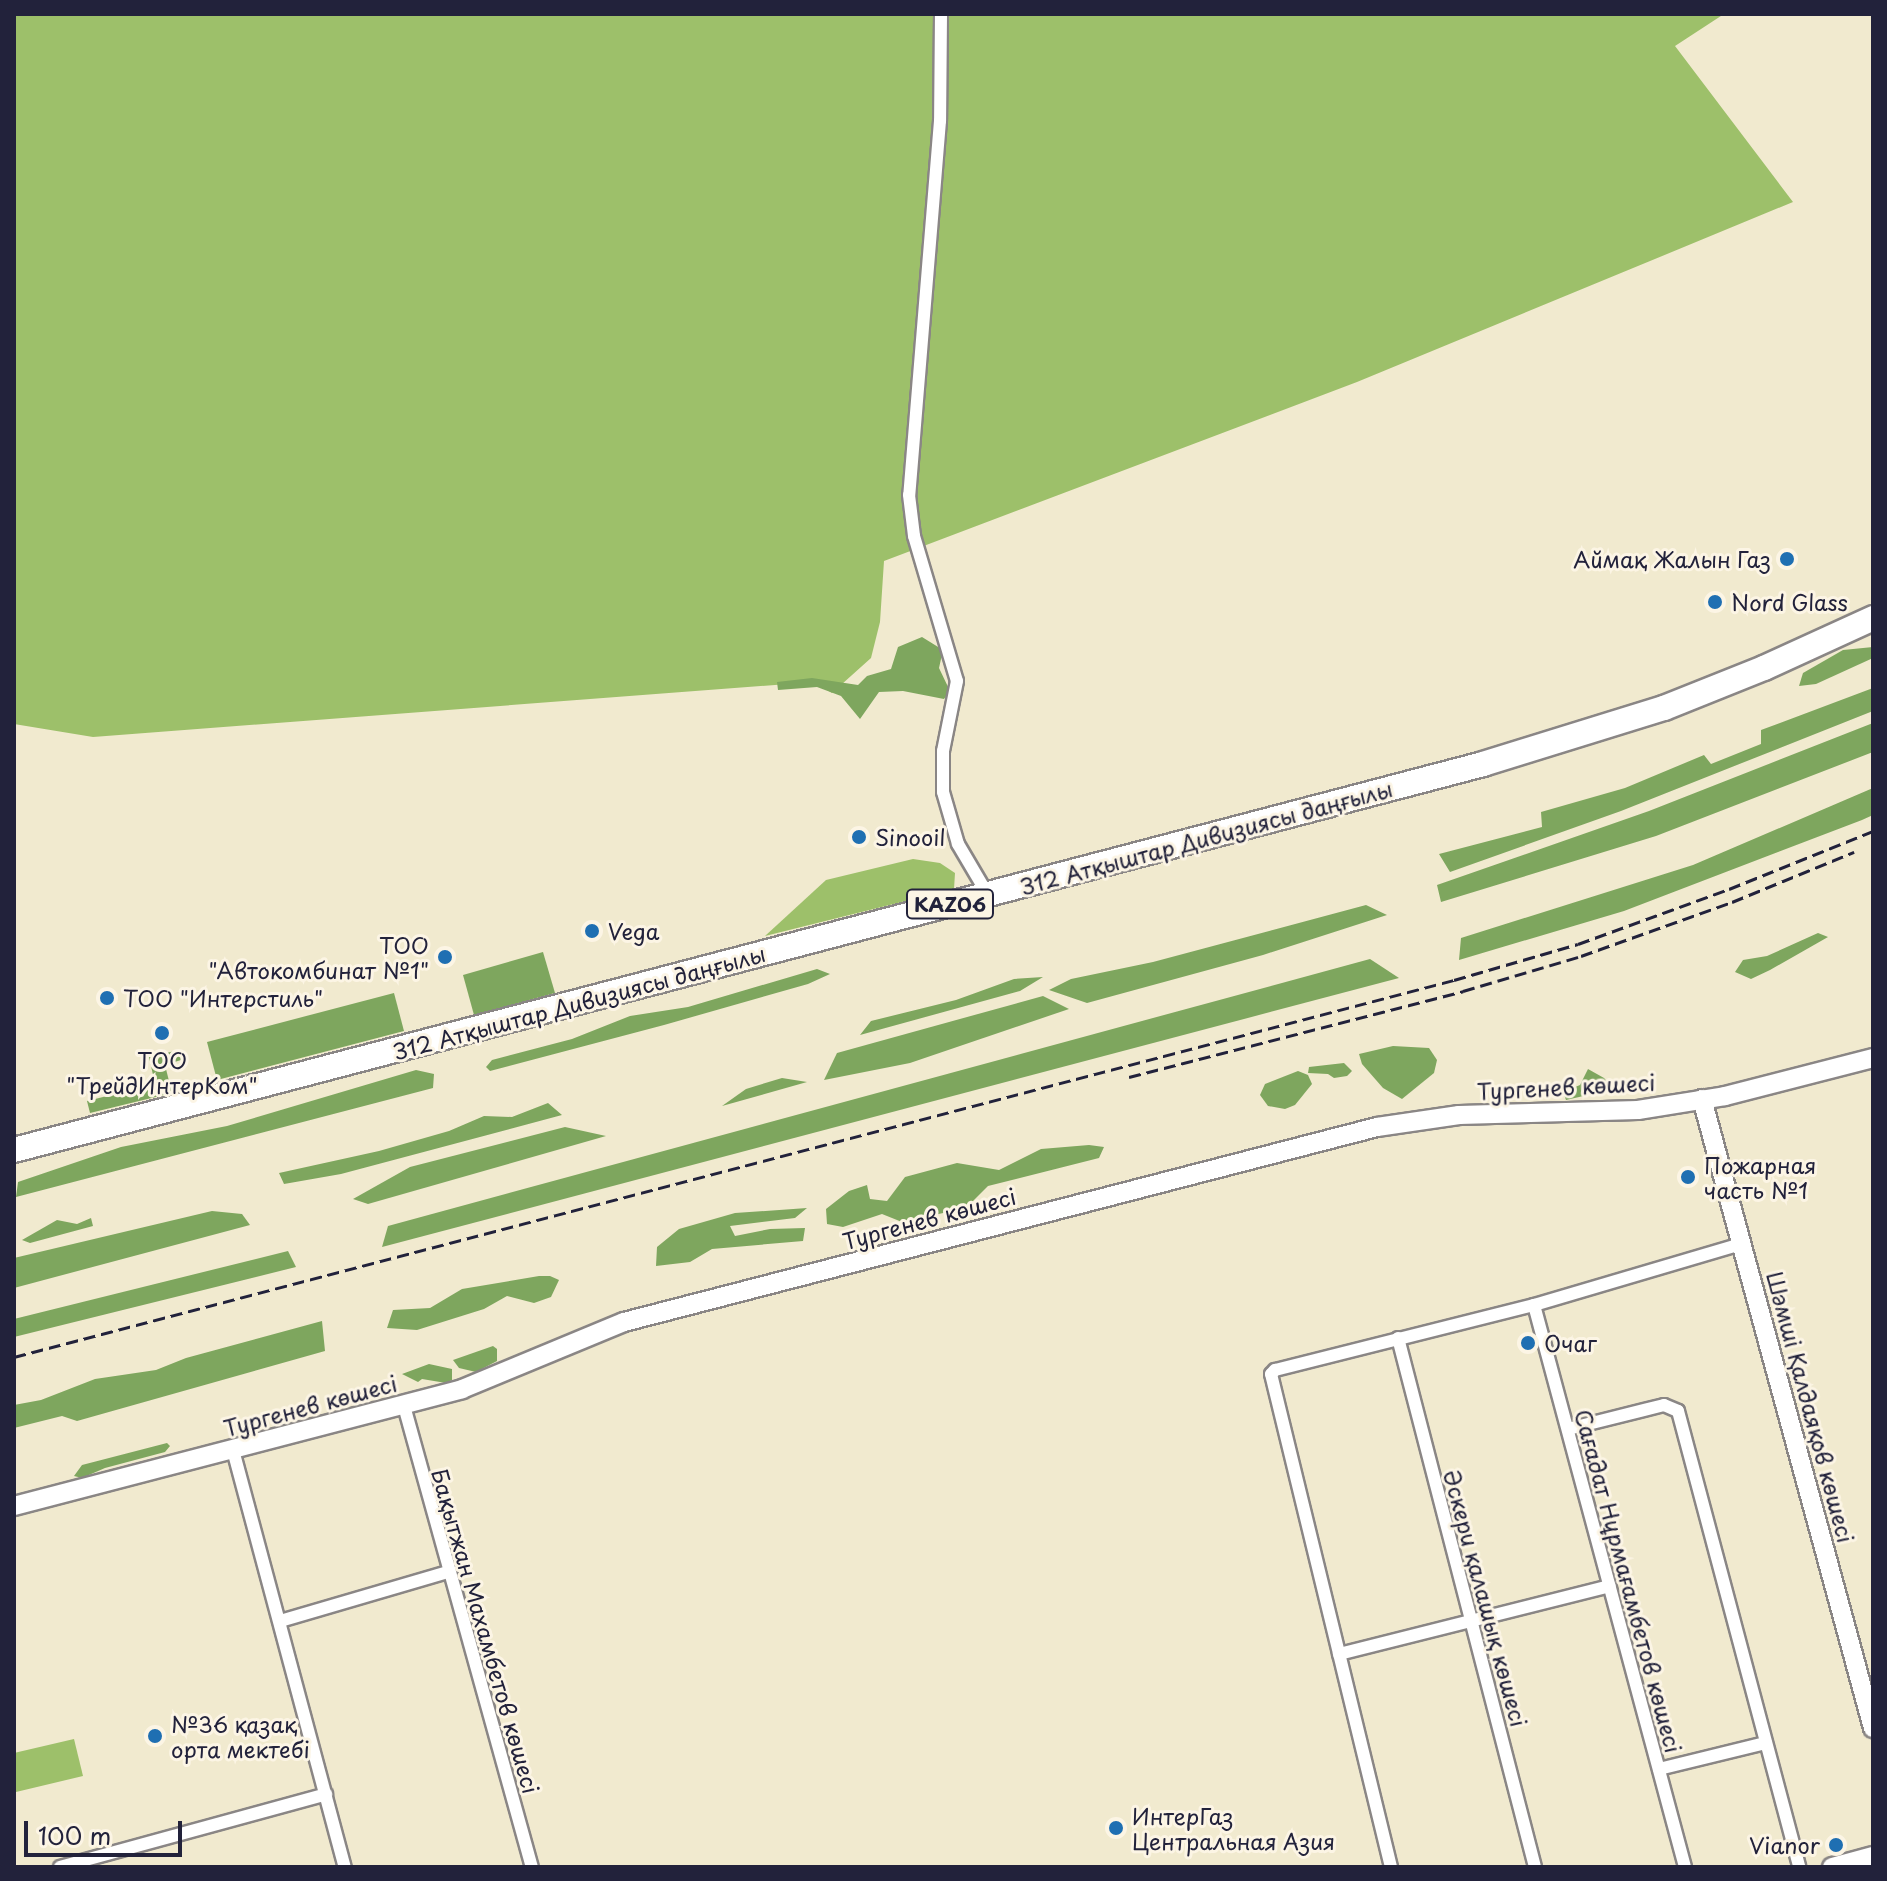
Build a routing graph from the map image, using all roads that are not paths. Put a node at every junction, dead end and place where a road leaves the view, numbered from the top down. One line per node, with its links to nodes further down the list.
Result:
1 (941, 14): 3 (street)
2 (1873, 618): 3 (highway, 312 Атқыштар Дивизиясы даңғылы / KАZ06)
3 (988, 895): 6 (highway, 312 Атқыштар Дивизиясы даңғылы / KАZ06)
4 (1873, 1058): 5 (main road, Тургенев көшесі)
5 (1702, 1099): 7 (main road, Шәмші Қалдаяқов көшесі); 10 (main road, Тургенев көшесі)
6 (14, 1150)
7 (1741, 1244): 8 (street); 19 (main road, Шәмші Қалдаяқов көшесі)
8 (1534, 1305): 9 (street); 11 (street, Сағадат Нұрмағамбетов көшесі)
9 (1398, 1338): 17 (street, Әскери қалашық көшесі); 18 (street)
10 (404, 1406): 12 (main road, Тургенев көшесі); 14 (street, Бақытжан Махамбетов көшесі)
11 (1568, 1429): 15 (street, Сағадат Нұрмағамбетов көшесі); 20 (street)
12 (233, 1450): 13 (main road, Тургенев көшесі); 16 (street)
13 (14, 1506)
14 (448, 1572): 16 (street); 26 (street, Бақытжан Махамбетов көшесі)
15 (1610, 1586): 17 (street); 21 (street, Сағадат Нұрмағамбетов көшесі)
16 (280, 1621): 22 (street)
17 (1471, 1622): 18 (street); 28 (street, Әскери қалашық көшесі)
18 (1339, 1654): 27 (street)
19 (1873, 1728)
20 (1766, 1743): 21 (street); 30 (street)
21 (1659, 1769): 29 (street, Сағадат Нұрмағамбетов көшесі)
22 (326, 1794): 24 (street); 25 (street)
23 (1873, 1856): 31 (main road)
24 (60, 1867)
25 (345, 1867)
26 (532, 1867)
27 (1391, 1867)
28 (1535, 1867)
29 (1685, 1867)
30 (1799, 1867)
31 (1832, 1867)

